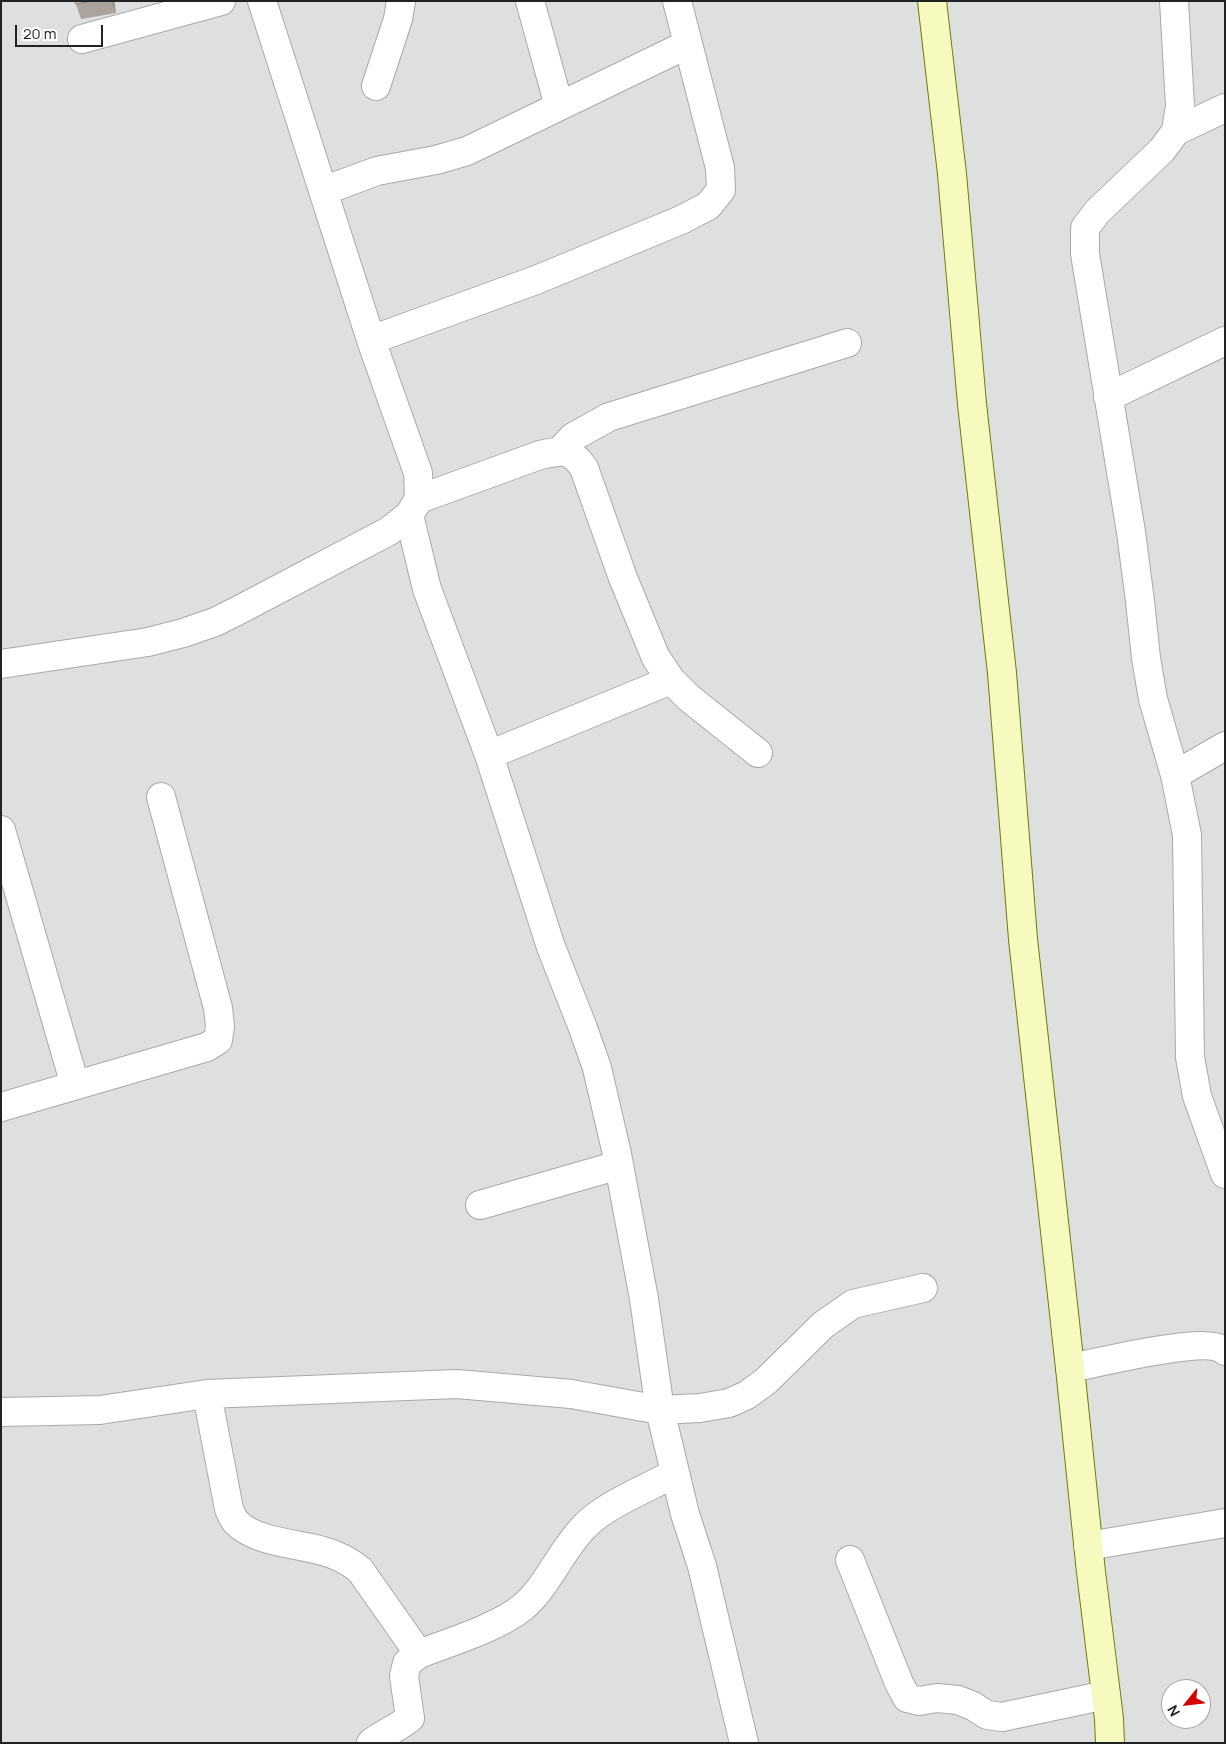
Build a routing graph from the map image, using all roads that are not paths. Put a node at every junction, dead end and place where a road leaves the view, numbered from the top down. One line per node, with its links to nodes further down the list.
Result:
1 (221, 1): 8 (street)
2 (262, 1): 14 (street)
3 (400, 1): 10 (street)
4 (530, 1): 11 (street)
5 (677, 1): 9 (street)
6 (932, 1): 36 (main road)
7 (1174, 1): 13 (street)
8 (82, 38)
9 (688, 44): 11 (street); 15 (street)
10 (376, 86)
11 (559, 106): 14 (street)
12 (1225, 108): 13 (street)
13 (1176, 132): 18 (street)
14 (323, 191): 15 (street)
15 (371, 340): 20 (street)
16 (1225, 341): 18 (street)
17 (847, 343): 19 (street)
18 (1108, 397): 26 (street)
19 (560, 450): 20 (street); 22 (street)
20 (414, 507): 21 (street); 25 (street)
21 (1, 664)
22 (671, 680): 24 (street); 25 (street)
23 (1225, 746): 26 (street)
24 (758, 753)
25 (489, 755): 31 (street)
26 (1175, 775): 32 (street)
27 (161, 797): 29 (street)
28 (1, 830): 29 (street)
29 (75, 1085): 30 (street)
30 (1, 1107)
31 (619, 1165): 33 (street); 38 (street)
32 (1225, 1174)
33 (480, 1205)
34 (923, 1288): 38 (street)
35 (1223, 1346): 36 (street)
36 (1070, 1368): 42 (main road)
37 (207, 1394): 38 (street); 39 (street); 44 (street)
38 (660, 1410): 40 (street)
39 (1, 1412)
40 (675, 1474): 44 (street); 47 (street)
41 (1225, 1524): 42 (street)
42 (1088, 1546): 45 (main road)
43 (850, 1560): 45 (street)
44 (419, 1654): 46 (street)
45 (1106, 1695): 48 (main road)
46 (372, 1743)
47 (744, 1743)
48 (1110, 1743)

